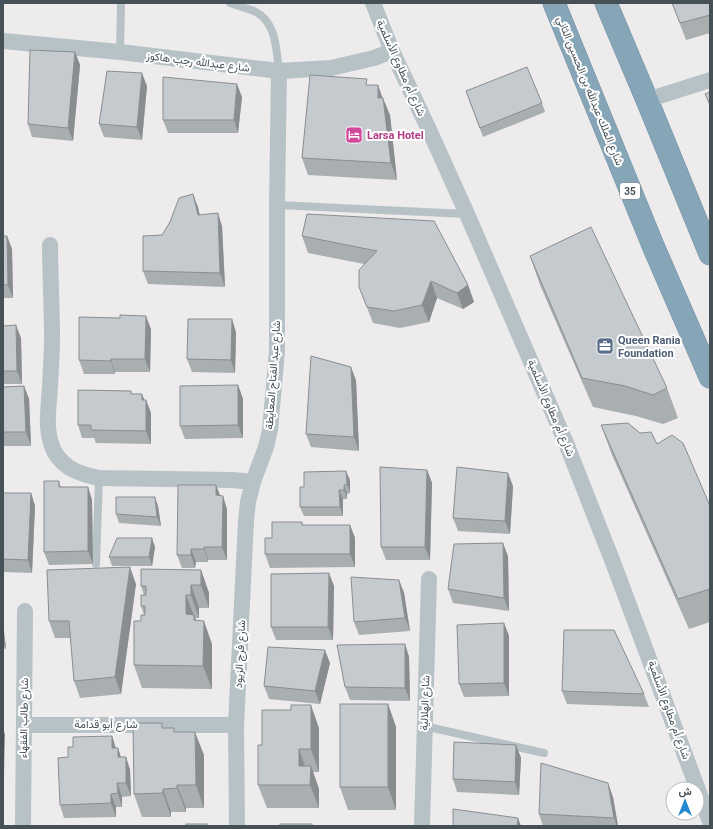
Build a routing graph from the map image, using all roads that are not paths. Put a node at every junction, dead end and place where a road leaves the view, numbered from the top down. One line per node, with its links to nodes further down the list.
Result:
1 (121, 3): 8 (lane)
2 (230, 3): 9 (lane)
3 (373, 3): 7 (street, شارع أم مطاوع الأسلمية)
4 (554, 3): 16 (highway, شارع الملك عبدالله بن الحسين الثاني / 35)
5 (606, 3): 11 (highway)
6 (3, 41): 8 (street, شارع عبدالله رجب هاكوز)
7 (392, 51): 9 (street, شارع عبدالله رجب هاكوز); 13 (street, شارع أم مطاوع الأسلمية)
8 (120, 52): 9 (street, شارع عبدالله رجب هاكوز)
9 (279, 71): 12 (street, شارع عبد الفتاح المعايطة)
10 (710, 80): 11 (street)
11 (648, 100): 14 (highway)
12 (277, 205): 13 (lane); 18 (street, شارع عبد الفتاح المعايطة)
13 (467, 214): 26 (street, شارع أم مطاوع الأسلمية)
14 (708, 244)
15 (50, 245): 17 (street)
16 (710, 377)
17 (99, 478): 18 (street); 19 (lane)
18 (253, 482): 23 (street, شارع فرج الزيود)
19 (96, 564)
20 (429, 579): 24 (street, شارع الهلالية)
21 (25, 611): 22 (street, شارع طالب الفقهاء)
22 (24, 725): 23 (street, شارع أبو قدامة); 27 (street, شارع طالب الفقهاء)
23 (236, 725): 28 (street, شارع فرج الزيود)
24 (424, 726): 25 (lane); 29 (street, شارع الهلالية)
25 (544, 753)
26 (710, 822)
27 (22, 826)
28 (236, 826)
29 (422, 826)

